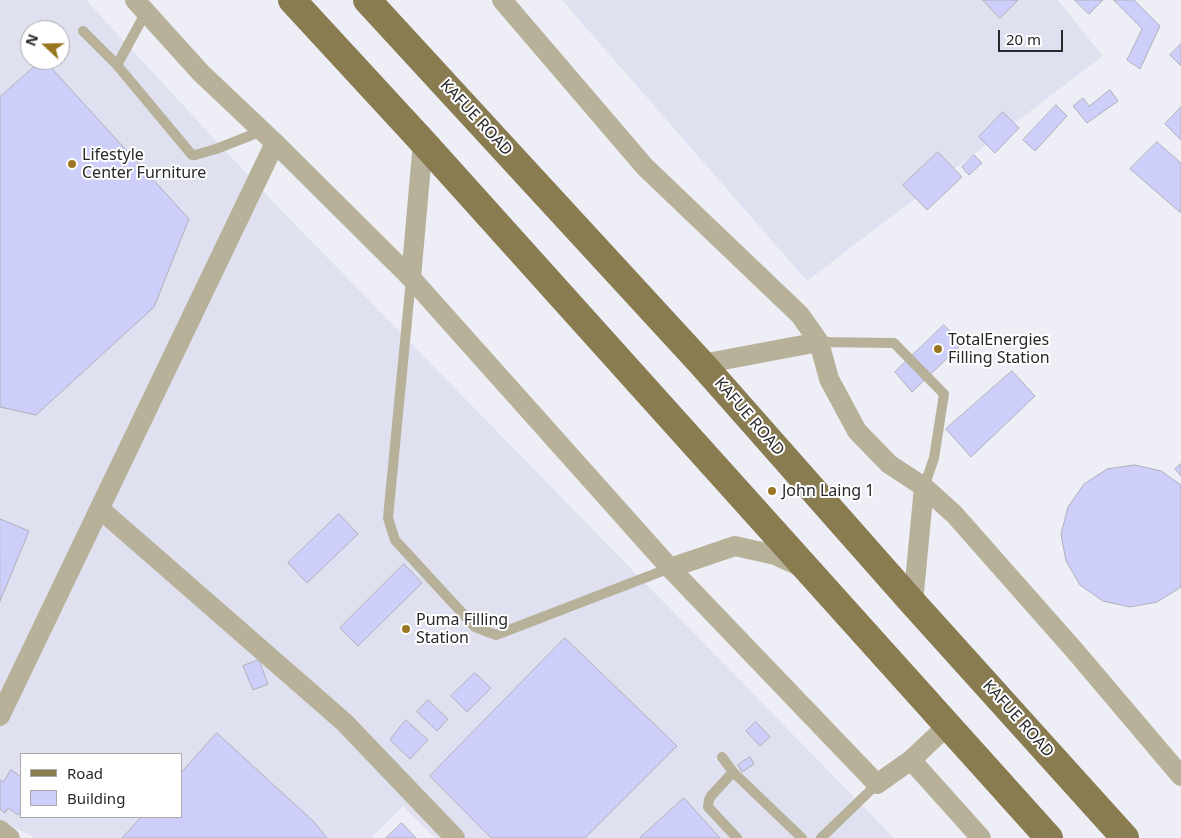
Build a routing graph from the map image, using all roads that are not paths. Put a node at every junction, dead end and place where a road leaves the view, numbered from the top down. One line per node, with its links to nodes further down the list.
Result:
1 (292, 0): 8 (main road)
2 (367, 0): 11 (main road, KAFUE ROAD)
3 (502, 0): 10 (street)
4 (140, 6): 6 (lane); 7 (street)
5 (83, 31): 6 (lane)
6 (117, 65): 7 (lane)
7 (268, 137): 9 (street); 13 (street)
8 (423, 142): 9 (street); 15 (main road)
9 (411, 278): 14 (street); 14 (lane)
10 (819, 342): 11 (street); 12 (street); 12 (lane)
11 (702, 364): 16 (main road, KAFUE ROAD)
12 (924, 486): 16 (street); 22 (street)
13 (100, 510): 17 (street); 26 (street)
14 (670, 568): 15 (street); 23 (street)
15 (809, 571): 18 (main road)
16 (913, 603): 32 (main road, KAFUE ROAD)
17 (0, 716)
18 (947, 726): 20 (street); 31 (main road)
19 (722, 756): 21 (lane)
20 (911, 760): 23 (street); 30 (street)
21 (733, 772): 27 (lane); 28 (lane)
22 (1181, 776)
23 (877, 784): 29 (lane)
24 (0, 830): 25 (street)
25 (10, 838)
26 (455, 838)
27 (737, 838)
28 (802, 838)
29 (821, 838)
30 (981, 838)
31 (1049, 838)
32 (1125, 838)

